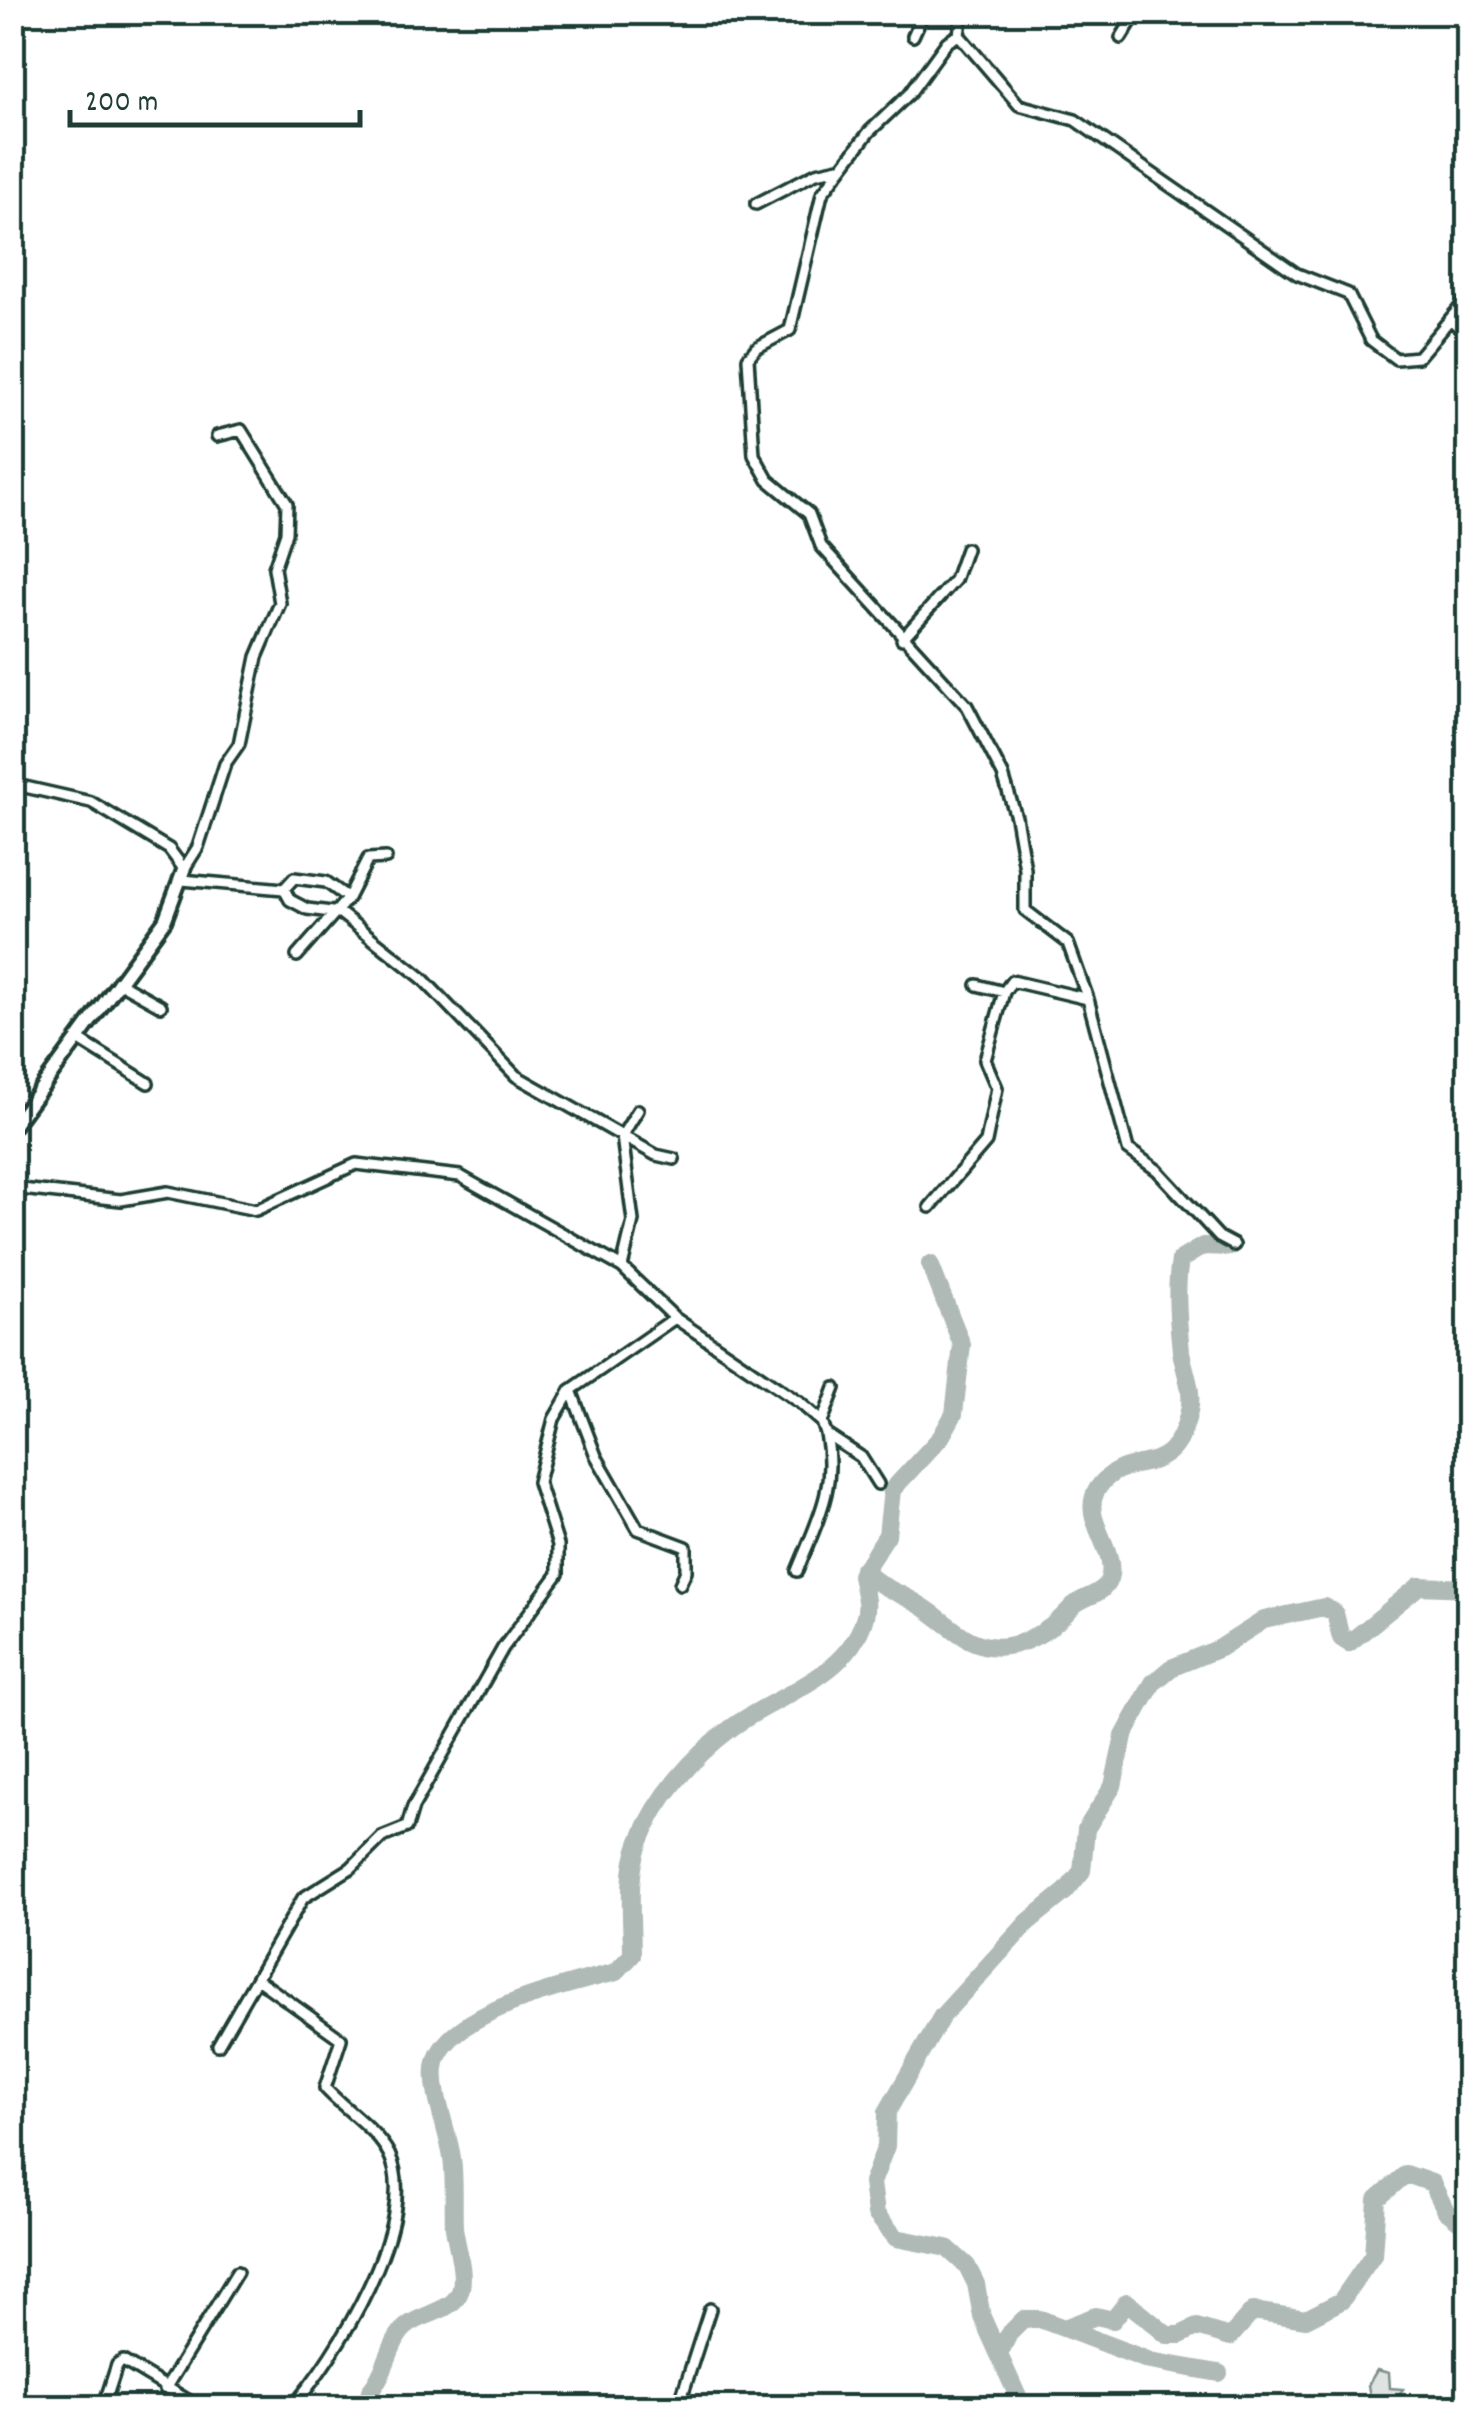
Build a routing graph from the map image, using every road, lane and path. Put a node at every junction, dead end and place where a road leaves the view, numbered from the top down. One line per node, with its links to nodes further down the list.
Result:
1 (924, 12): 5 (street)
2 (962, 12): 4 (street)
3 (1137, 12): 6 (street)
4 (959, 35): 7 (street); 10 (street)
5 (913, 36)
6 (1121, 38)
7 (842, 167): 8 (street); 14 (street)
8 (756, 204)
9 (1468, 298): 10 (street)
10 (1451, 320): 11 (street)
11 (1468, 335)
12 (217, 436): 17 (street)
13 (966, 549): 14 (street)
14 (902, 639): 25 (street)
15 (12, 784): 17 (street)
16 (386, 858): 19 (street)
17 (183, 874): 18 (street); 22 (street)
18 (284, 888): 19 (street); 20 (street)
19 (348, 898): 20 (street)
20 (340, 913): 21 (street); 31 (street)
21 (297, 956)
22 (118, 982): 26 (street); 27 (street)
23 (976, 985): 24 (street)
24 (1004, 992): 25 (street); 34 (street)
25 (1088, 998): 35 (street)
26 (161, 1006)
27 (78, 1039): 28 (street); 30 (street)
28 (148, 1083)
29 (638, 1110): 31 (street)
30 (12, 1128)
31 (622, 1136): 32 (street); 36 (street)
32 (674, 1159)
33 (12, 1188): 36 (street)
34 (930, 1207)
35 (1234, 1245)
36 (622, 1267): 37 (street)
37 (675, 1318): 39 (street); 40 (street)
38 (835, 1388): 40 (street)
39 (571, 1390): 44 (street); 45 (street)
40 (822, 1422): 41 (street)
41 (826, 1434): 42 (street); 43 (street)
42 (878, 1484)
43 (797, 1572)
44 (680, 1584)
45 (257, 1979): 46 (street); 52 (street)
46 (218, 2045)
47 (236, 2272): 49 (street)
48 (710, 2309): 53 (street)
49 (165, 2389): 50 (street); 51 (street)
50 (103, 2408)
51 (201, 2408)
52 (291, 2408)
53 (678, 2408)

